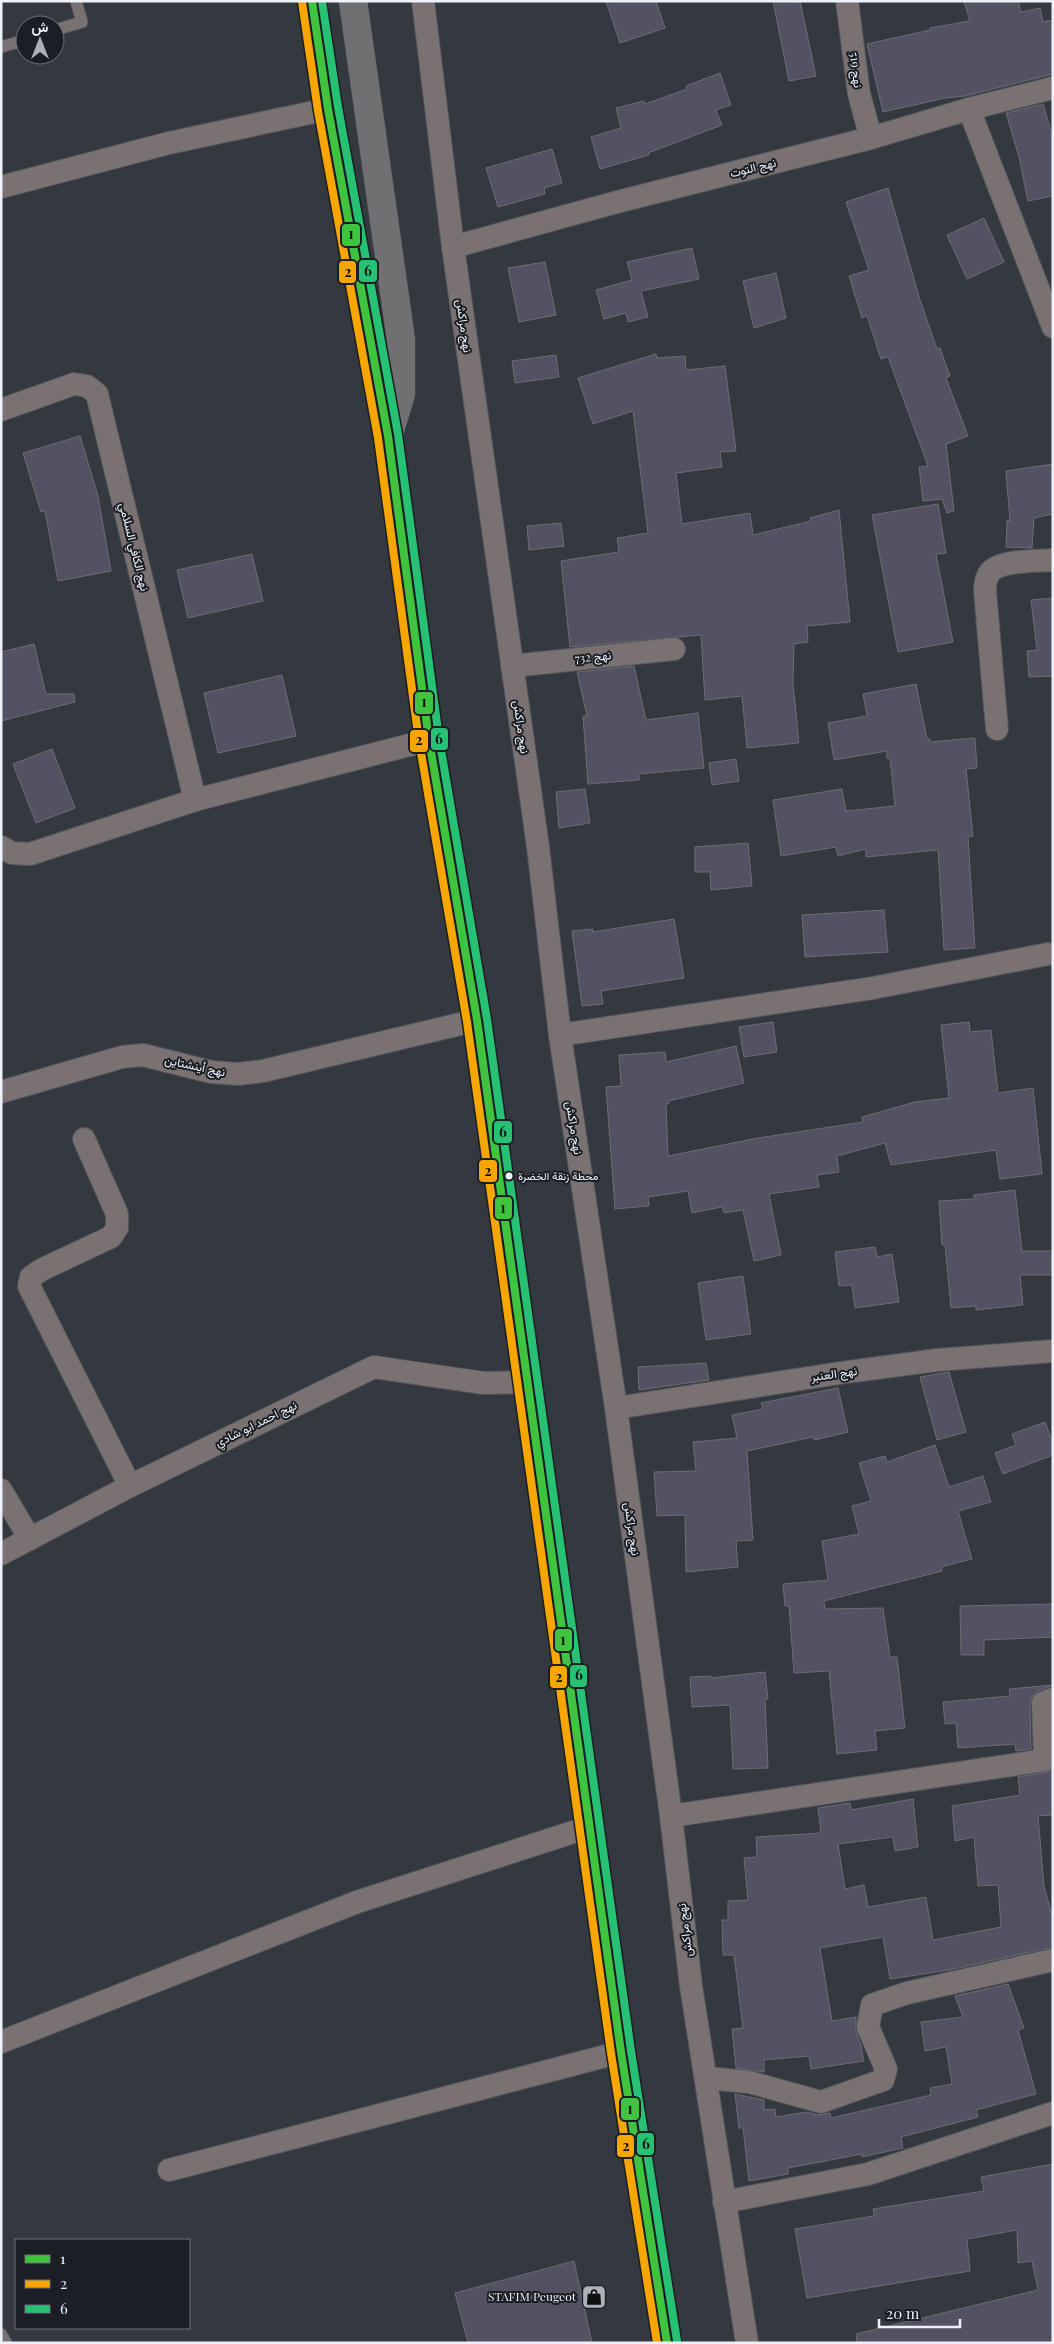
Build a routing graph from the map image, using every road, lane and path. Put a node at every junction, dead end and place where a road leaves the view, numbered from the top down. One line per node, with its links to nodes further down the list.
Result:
1 (76, 1): 6 (lane)
2 (312, 1): 10 (main road)
3 (353, 1): 17 (highway)
4 (423, 1): 14 (street, نهج مراكش)
5 (847, 1): 12 (street, نهج 519)
6 (65, 27)
7 (15, 43): 8 (lane)
8 (1, 47)
9 (1053, 88): 11 (street, نهج التوت)
10 (328, 109): 13 (street); 17 (main road)
11 (969, 109): 12 (street, نهج التوت); 15 (street)
12 (871, 138): 14 (street, نهج التوت)
13 (1, 187)
14 (453, 247): 20 (street, نهج مراكش)
15 (1053, 327)
16 (1, 410): 23 (street, نهج الكافي السلامي)
17 (388, 436): 22 (main road)
18 (1053, 560): 21 (street)
19 (674, 649): 20 (street, نهج 732)
20 (512, 666): 27 (street, نهج مراكش)
21 (997, 729)
22 (429, 740): 23 (street); 26 (main road)
23 (196, 800): 24 (street)
24 (1, 847)
25 (1048, 954): 27 (street)
26 (477, 1020): 28 (street, نهج أينشتاين); 31 (main road)
27 (560, 1035): 32 (street, نهج مراكش)
28 (1, 1092)
29 (84, 1139): 33 (street)
30 (1053, 1352): 32 (street, نهج العنبر)
31 (527, 1382): 33 (street, نهج احمد ابو شادي); 39 (main road)
32 (616, 1408): 38 (street, نهج مراكش)
33 (130, 1486): 35 (street, نهج احمد ابو شادي)
34 (1, 1490): 35 (street)
35 (30, 1539): 36 (street, نهج احمد ابو شادي)
36 (1, 1554)
37 (1053, 1699): 38 (street)
38 (671, 1816): 43 (street, نهج مراكش)
39 (589, 1827): 41 (street); 42 (main road)
40 (1053, 1960): 43 (street)
41 (1, 2042)
42 (621, 2052): 45 (street); 49 (main road)
43 (706, 2078): 46 (street, نهج مراكش)
44 (1053, 2113): 46 (street)
45 (169, 2170)
46 (724, 2202): 50 (street, نهج مراكش)
47 (1, 2334): 48 (lane)
48 (6, 2343)
49 (667, 2343)
50 (747, 2343)

